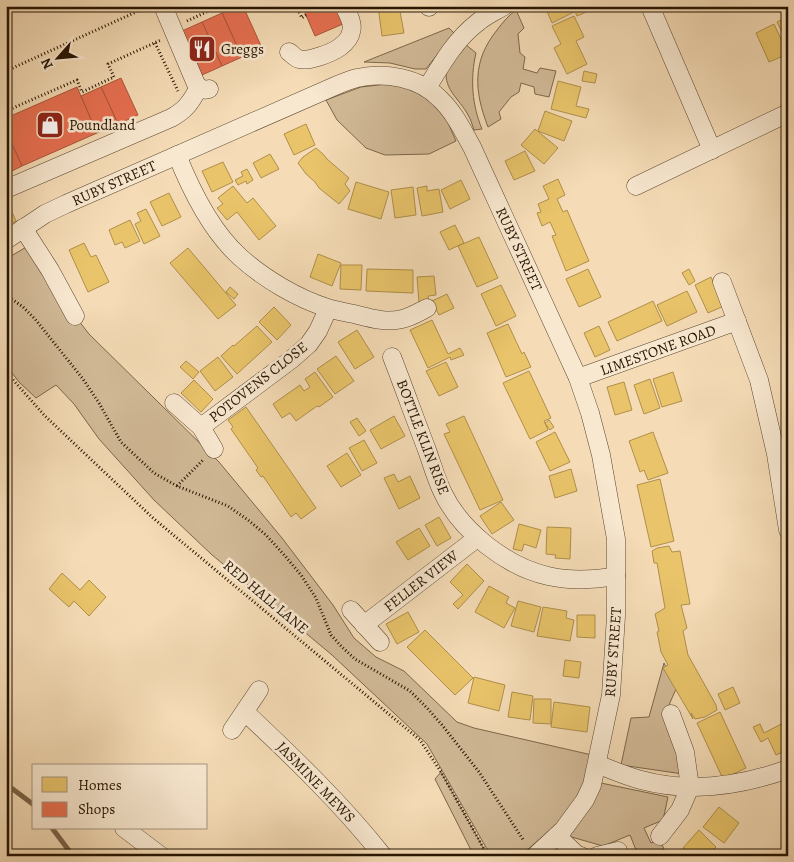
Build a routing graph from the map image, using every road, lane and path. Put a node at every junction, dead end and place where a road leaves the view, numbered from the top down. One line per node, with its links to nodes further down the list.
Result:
1 (148, 6): 12 (path)
2 (163, 6): 9 (street)
3 (219, 6): 9 (path)
4 (296, 6): 8 (path)
5 (344, 6): 11 (street)
6 (504, 6): 13 (street)
7 (650, 6): 17 (street)
8 (306, 16)
9 (175, 34): 10 (path); 20 (street)
10 (155, 43): 14 (path); 15 (path)
11 (289, 52)
12 (6, 71)
13 (426, 88): 18 (street, RUBY STREET); 31 (street, RUBY STREET)
14 (182, 99)
15 (6, 112)
16 (788, 113): 17 (street)
17 (712, 150): 19 (street)
18 (177, 154): 21 (street, RUBY STREET); 25 (street)
19 (636, 186)
20 (6, 189)
21 (24, 228): 22 (street, RUBY STREET); 27 (street)
22 (6, 240)
23 (722, 282): 28 (street)
24 (6, 295): 35 (path)
25 (328, 308): 26 (street); 33 (street, POTOVENS CLOSE)
26 (427, 308)
27 (75, 316)
28 (737, 322): 31 (street, LIMESTONE ROAD); 36 (street)
29 (392, 357): 37 (street, BOTTLE KLIN RISE)
30 (6, 372): 56 (path, RED HALL LANE)
31 (578, 378): 38 (street, RUBY STREET)
32 (174, 403): 33 (street, POTOVENS CLOSE)
33 (201, 427): 34 (street, POTOVENS CLOSE)
34 (214, 449): 35 (path)
35 (177, 486): 52 (path)
36 (788, 530)
37 (477, 538): 38 (street, BOTTLE KLIN RISE); 40 (street, FELLER VIEW)
38 (616, 576): 46 (street, RUBY STREET)
39 (351, 610): 40 (street)
40 (364, 625): 41 (street)
41 (380, 642)
42 (259, 690): 43 (street)
43 (245, 712): 45 (street); 55 (street, JASMINE MEWS)
44 (671, 714): 48 (street)
45 (232, 730)
46 (597, 764): 48 (street); 50 (street, RUBY STREET)
47 (788, 769): 48 (street)
48 (690, 787): 51 (street)
49 (133, 831): 54 (street)
50 (557, 836): 57 (street, RUBY STREET); 58 (street)
51 (660, 836)
52 (524, 841)
53 (618, 851): 59 (street)
54 (161, 856)
55 (383, 856)
56 (488, 856)
57 (535, 856)
58 (581, 856)
59 (597, 856)

